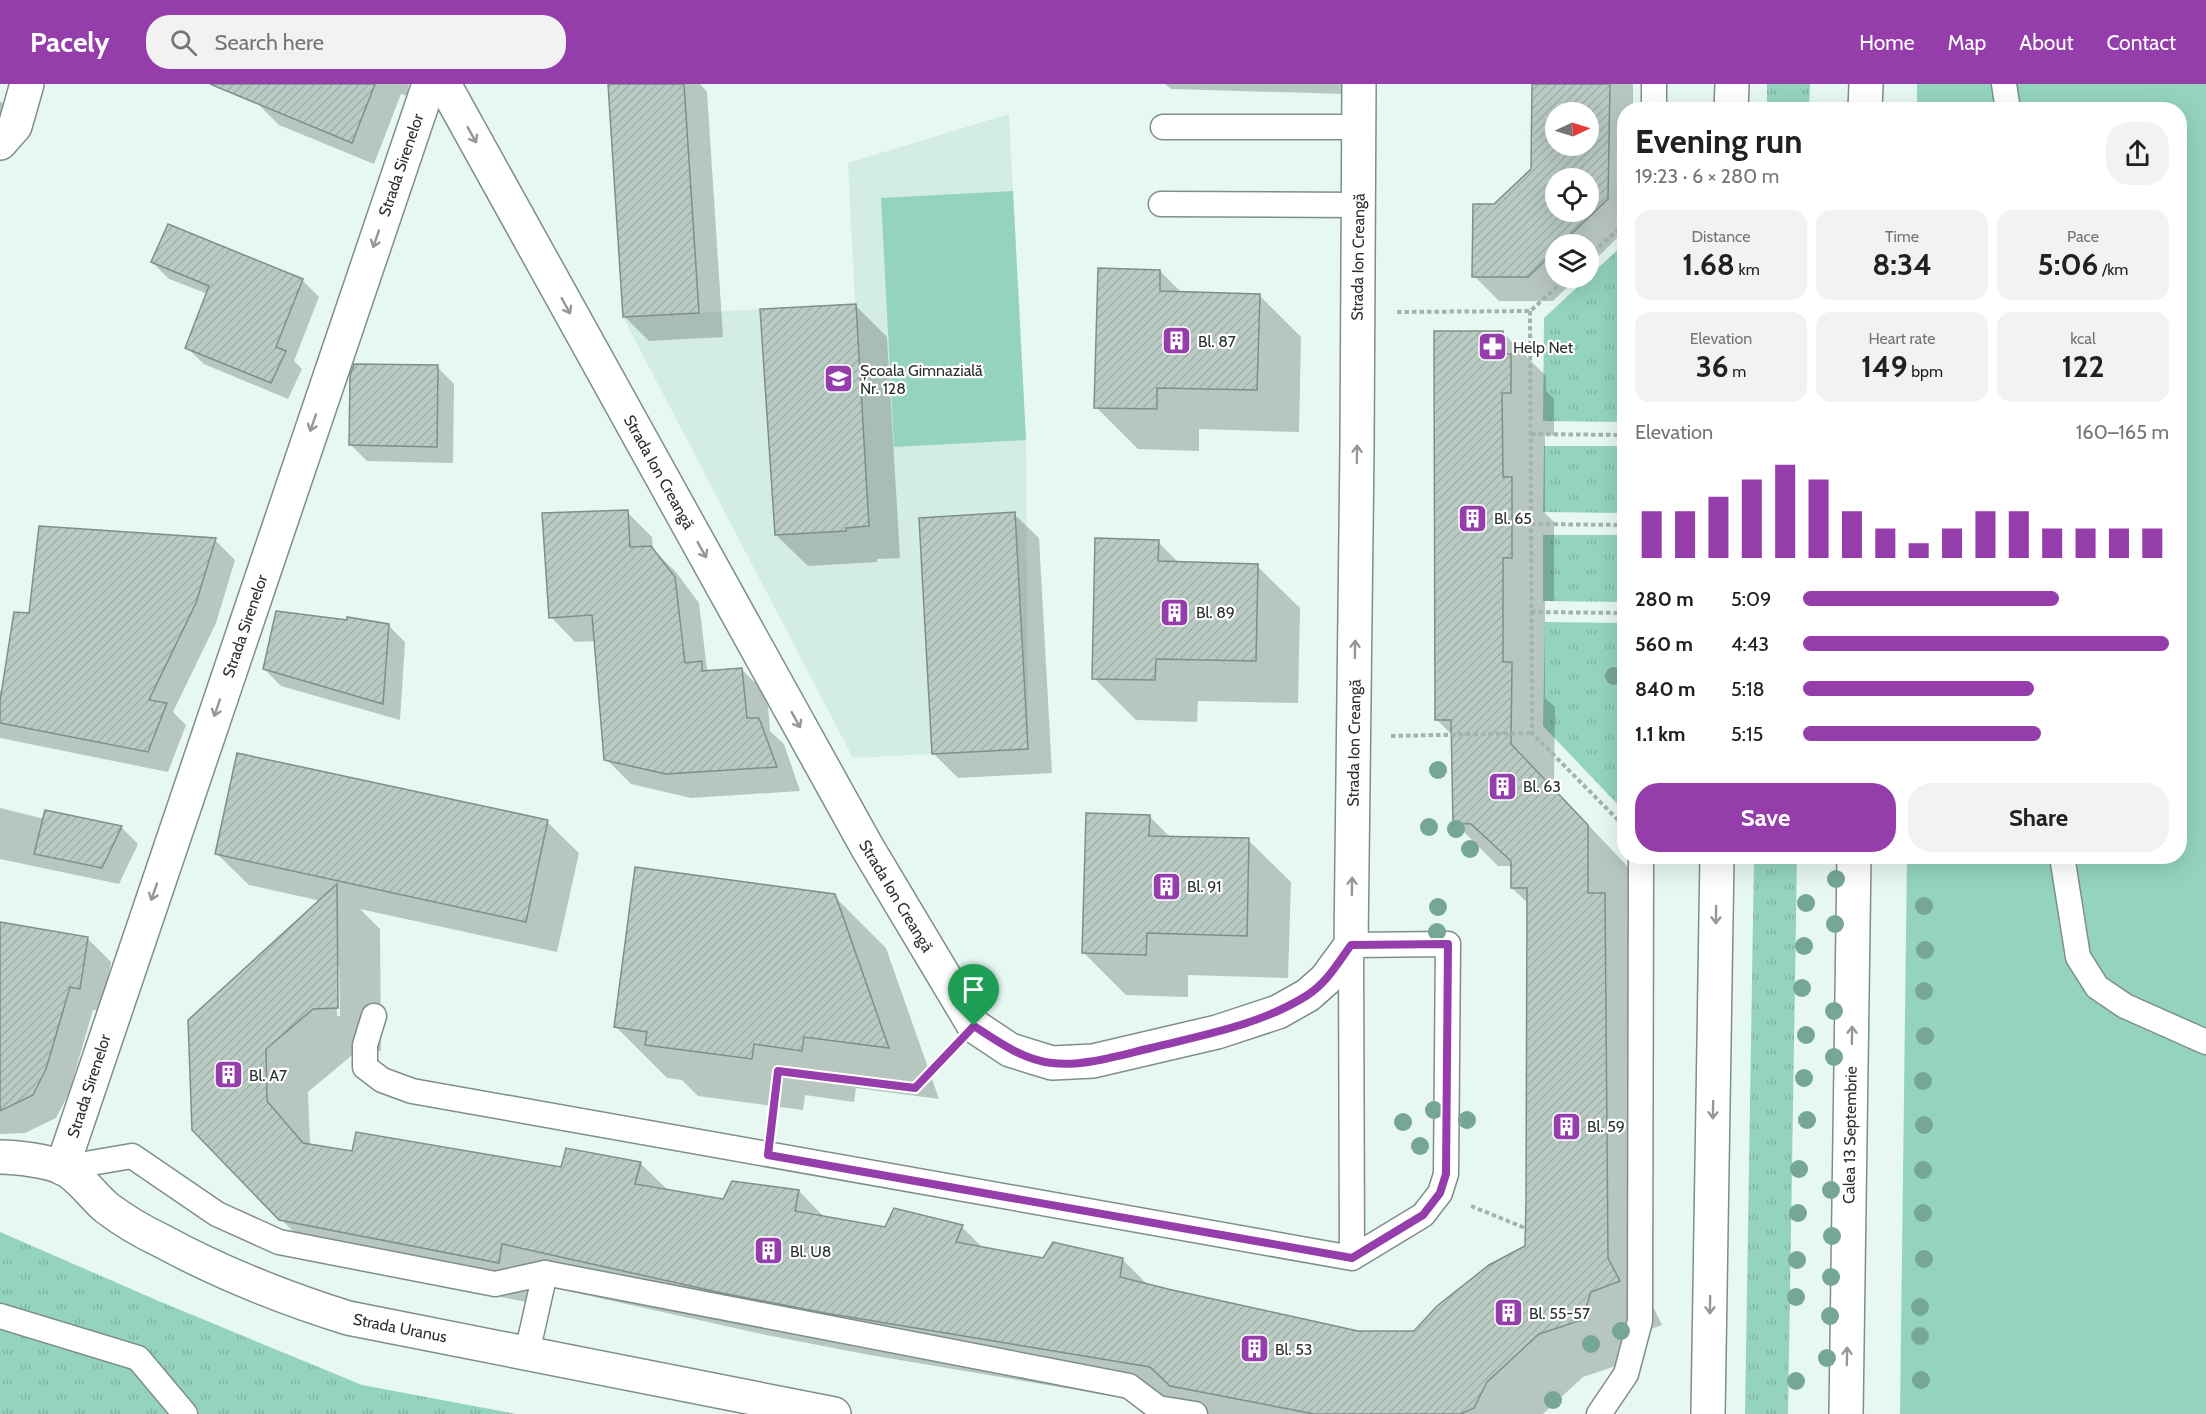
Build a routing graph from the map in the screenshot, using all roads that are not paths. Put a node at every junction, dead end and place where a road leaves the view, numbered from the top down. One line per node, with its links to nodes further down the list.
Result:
1 (27, 84): 15 (street)
2 (429, 84): 26 (street, Strada Sirenelor, one-way to 26)
3 (444, 84): 22 (street, Strada Ion Creangă, one-way to 22)
4 (1359, 84): 14 (street, Strada Ion Creangă)
5 (1654, 84): 9 (lane)
6 (1732, 84): 10 (street)
7 (1866, 84): 11 (street)
8 (2004, 84): 12 (lane)
9 (1654, 102)
10 (1731, 102)
11 (1865, 102)
12 (2007, 102)
13 (1163, 127): 14 (lane)
14 (1360, 127): 17 (street, Strada Ion Creangă)
15 (0, 143)
16 (1161, 204): 17 (lane)
17 (1358, 205): 22 (street, Strada Ion Creangă, one-way to 17)
18 (1641, 864): 34 (lane)
19 (1717, 864): 35 (street, one-way to 35)
20 (1854, 864): 36 (street, Calea 13 Septembrie, one-way to 20)
21 (2063, 864): 24 (lane)
22 (1351, 945): 27 (lane); 27 (lane)
23 (374, 1016): 27 (lane)
24 (2206, 1042)
25 (0, 1157): 26 (street, Strada Uranus)
26 (63, 1168): 28 (lane); 30 (street, Strada Uranus)
27 (1352, 1258)
28 (545, 1273): 30 (lane); 33 (lane)
29 (0, 1316): 31 (lane)
30 (527, 1353): 32 (street, Strada Uranus)
31 (185, 1414)
32 (834, 1414)
33 (1195, 1414)
34 (1599, 1414)
35 (1708, 1414)
36 (1846, 1414)

